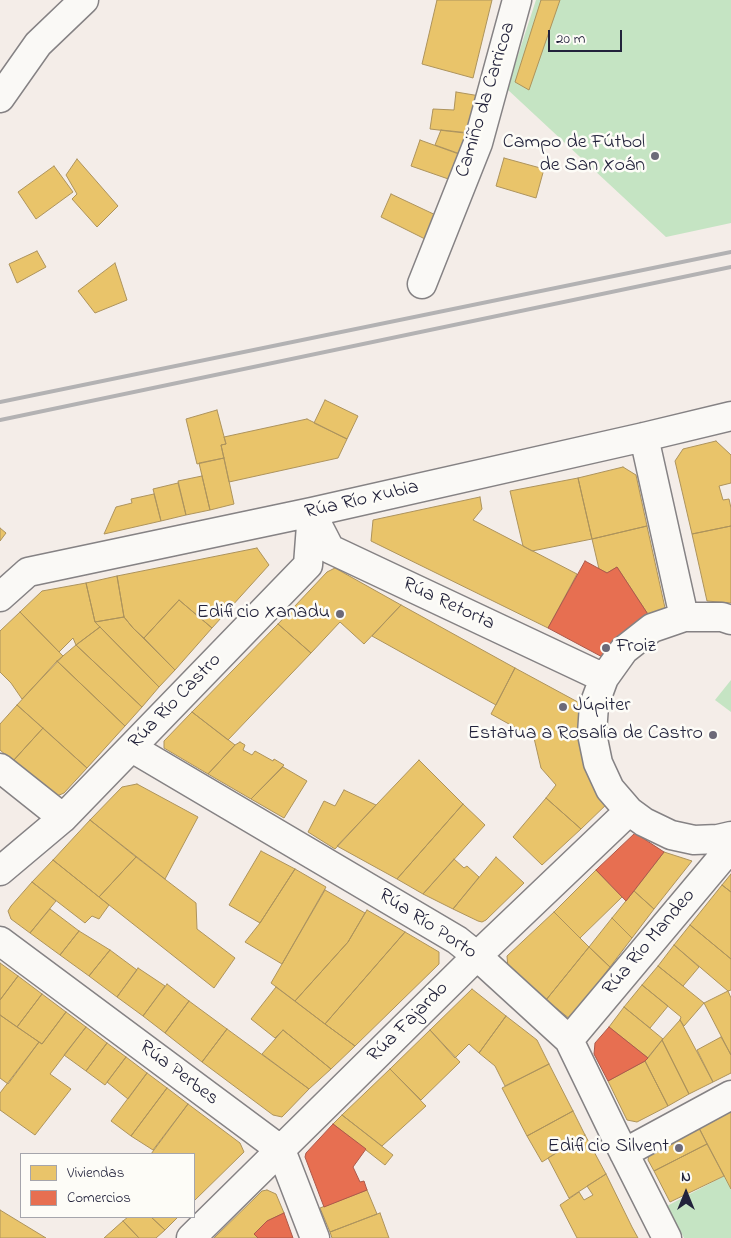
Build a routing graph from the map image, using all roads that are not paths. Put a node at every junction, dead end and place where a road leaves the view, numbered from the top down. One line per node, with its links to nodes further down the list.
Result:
1 (84, 0): 3 (street)
2 (517, 0): 4 (street, Camiño da Carricoa)
3 (0, 98)
4 (422, 284)
5 (731, 416): 6 (street, Rúa Río Xubia)
6 (644, 437): 7 (street, Rúa Río Xubia); 9 (street)
7 (312, 512): 8 (street, Rúa Río Xubia); 11 (street, Rúa Retorta); 12 (street, Rúa Río Castro)
8 (0, 597)
9 (684, 617): 10 (street); 11 (street)
10 (731, 620)
11 (604, 678): 14 (street)
12 (132, 748): 15 (street, Rúa Río Castro); 20 (street, Rúa Río Porto)
13 (0, 768): 15 (street)
14 (629, 811): 16 (street); 20 (street, Rúa Fajardo)
15 (63, 818): 18 (street, Rúa Río Castro)
16 (731, 836)
17 (731, 846): 21 (street, Rúa Río Mandeo)
18 (0, 871)
19 (0, 941): 23 (street, Rúa Perbes)
20 (477, 956): 21 (street, Rúa Río Porto); 23 (street, Rúa Fajardo)
21 (569, 1040): 24 (street, Rúa Río Porto)
22 (731, 1095): 24 (street)
23 (281, 1150): 25 (street, Rúa Fajardo); 26 (street)
24 (624, 1153): 27 (street, Rúa Río Porto)
25 (191, 1238)
26 (315, 1238)
27 (667, 1238)

